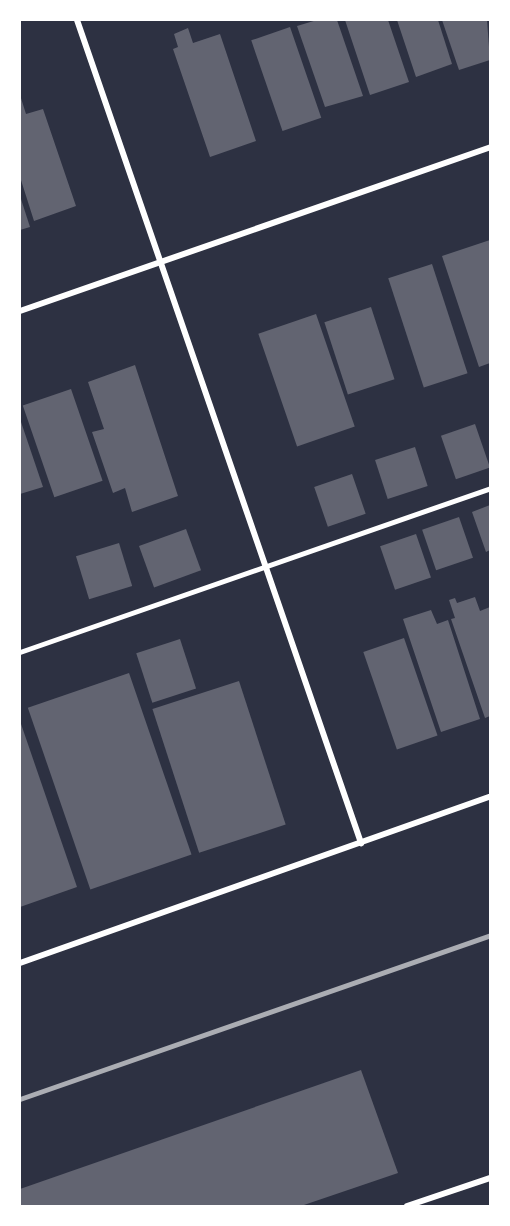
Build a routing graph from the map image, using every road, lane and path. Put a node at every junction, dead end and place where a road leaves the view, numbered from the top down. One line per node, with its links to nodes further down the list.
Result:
1 (77, 20): 3 (street)
2 (490, 147): 3 (street)
3 (160, 262): 4 (street); 6 (street)
4 (20, 311)
5 (490, 488): 6 (lane)
6 (266, 566): 7 (lane); 9 (street)
7 (20, 652)
8 (490, 797): 9 (street)
9 (361, 843): 10 (street)
10 (20, 963)
11 (490, 1178): 12 (street)
12 (407, 1206)

